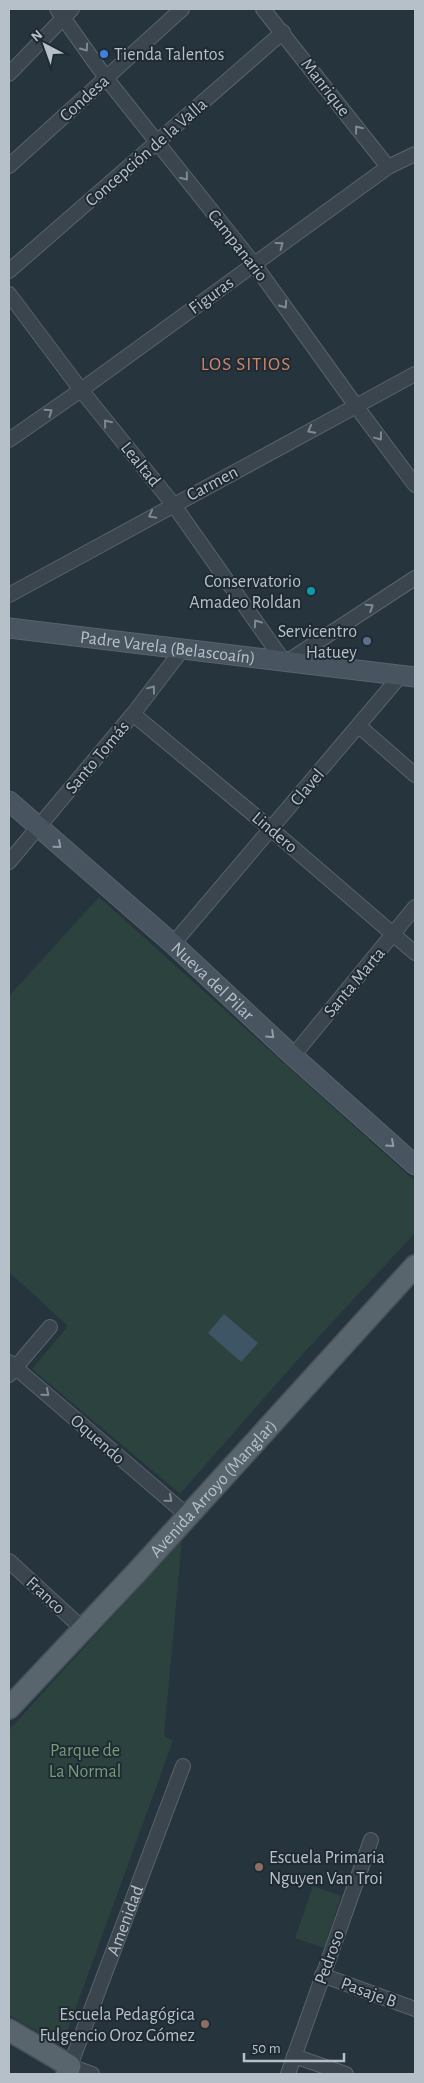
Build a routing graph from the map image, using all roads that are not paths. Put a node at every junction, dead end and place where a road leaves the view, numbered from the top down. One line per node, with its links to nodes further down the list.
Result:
1 (182, 9): 6 (street, Condesa)
2 (263, 9): 4 (street, Manrique)
3 (64, 12): 5 (street); 6 (street, Campanario, one-way to 6)
4 (283, 32): 7 (street, Concepción de la Valla); 10 (street, Manrique, one-way to 4)
5 (9, 74)
6 (106, 78): 7 (street, Campanario); 9 (street, Condesa)
7 (158, 143): 11 (street, Campanario, one-way to 11); 12 (street, Concepción de la Valla)
8 (415, 154): 10 (street, Figuras)
9 (9, 166)
10 (388, 167): 11 (street, Figuras, one-way to 10)
11 (254, 264): 15 (street, Figuras); 16 (street, Campanario, one-way to 16)
12 (9, 271)
13 (9, 294): 15 (street, Lealtad)
14 (415, 374): 16 (street, Carmen)
15 (81, 390): 17 (street, Figuras, one-way to 15); 19 (street, Lealtad, one-way to 15)
16 (356, 406): 18 (street, Campanario, one-way to 18); 19 (street, Carmen, one-way to 19)
17 (9, 440)
18 (415, 485)
19 (173, 504): 21 (street, Carmen, one-way to 21); 24 (street, Lealtad, one-way to 19)
20 (415, 578): 24 (street, one-way to 20)
21 (9, 595)
22 (9, 628): 23 (street, Padre Varela (Belascoaín))
23 (182, 650): 24 (street, Padre Varela (Belascoaín)); 26 (street, Santo Tomás, one-way to 23)
24 (285, 662): 25 (street, Padre Varela (Belascoaín))
25 (408, 676): 27 (street, Clavel)
26 (133, 714): 30 (street, Santo Tomás); 31 (street, Lindero)
27 (359, 726): 28 (street); 31 (street, Clavel)
28 (415, 775)
29 (9, 801): 30 (street, Nueva del Pilar)
30 (38, 827): 32 (street, Santo Tomás); 35 (street, Nueva del Pilar, one-way to 35)
31 (272, 829): 34 (street, Lindero); 35 (street, Clavel)
32 (9, 862)
33 (415, 907): 34 (street, Santa Marta)
34 (394, 934): 36 (street, Lindero); 37 (street, Santa Marta)
35 (173, 944): 37 (street, Nueva del Pilar, one-way to 37)
36 (415, 953)
37 (292, 1056): 38 (street, Nueva del Pilar, one-way to 38)
38 (415, 1165)
39 (415, 1266): 42 (main road, Avenida Arroyo (Manglar))
40 (50, 1327): 41 (street)
41 (11, 1368): 42 (street, Oquendo, one-way to 42)
42 (188, 1516): 44 (main road, Avenida Arroyo (Manglar))
43 (9, 1561): 44 (street, Franco)
44 (83, 1629): 45 (main road, Avenida Arroyo (Manglar))
45 (9, 1708)
46 (183, 1766): 52 (street, Amenidad)
47 (371, 1840): 48 (street, Pedroso)
48 (322, 1975): 49 (street, Pasaje B); 51 (street, Pedroso)
49 (415, 2009)
50 (9, 2030): 52 (main road)
51 (294, 2056): 54 (street, Pedroso); 55 (street)
52 (69, 2070): 53 (street)
53 (92, 2074)
54 (288, 2074)
55 (346, 2074)

